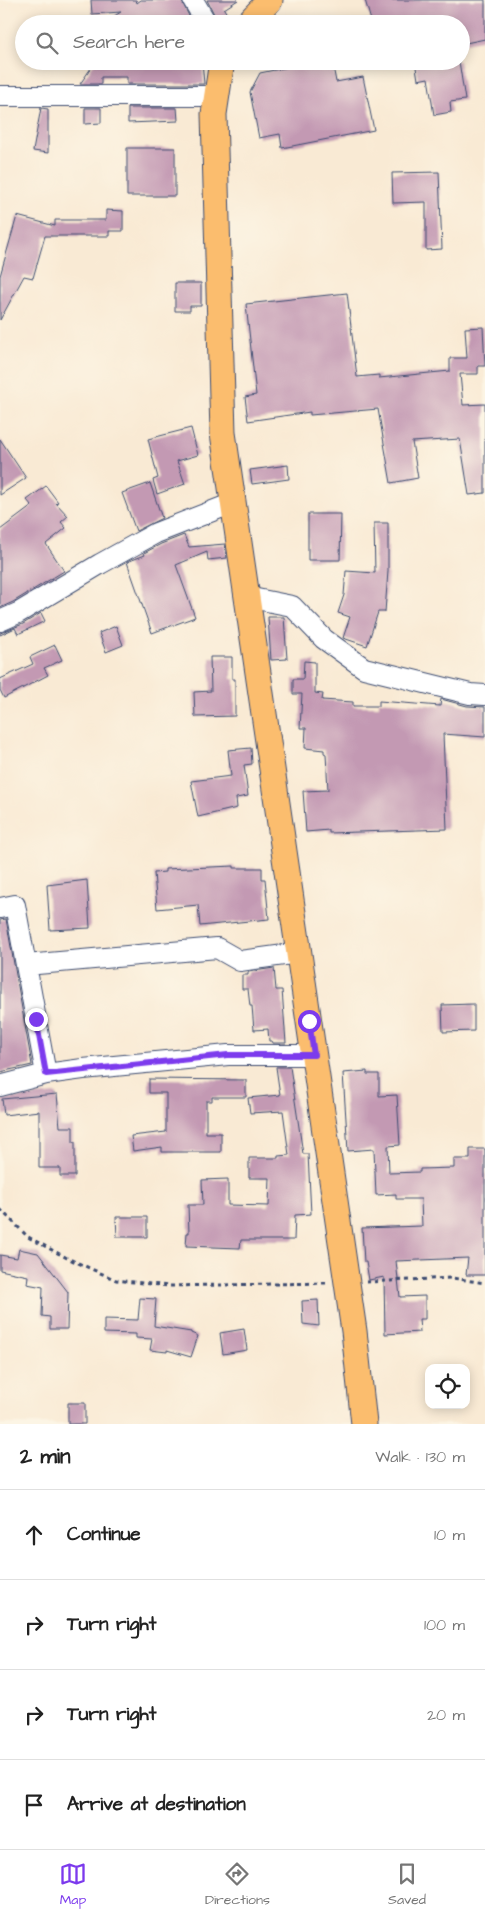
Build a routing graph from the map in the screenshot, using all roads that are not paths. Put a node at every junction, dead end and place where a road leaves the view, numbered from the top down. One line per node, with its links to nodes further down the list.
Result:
1 (193, 0): 3 (street)
2 (270, 0): 4 (main road)
3 (202, 15)
4 (256, 15)
5 (220, 70): 7 (main road)
6 (0, 96): 7 (street)
7 (216, 96): 8 (main road)
8 (233, 503): 9 (main road); 10 (street)
9 (247, 597): 11 (street); 13 (main road)
10 (0, 621)
11 (485, 695)
12 (0, 908): 14 (street)
13 (299, 953): 14 (street); 15 (main road)
14 (26, 965): 16 (street)
15 (314, 1055): 16 (street); 18 (main road)
16 (46, 1074): 17 (street)
17 (0, 1086)
18 (364, 1424)

